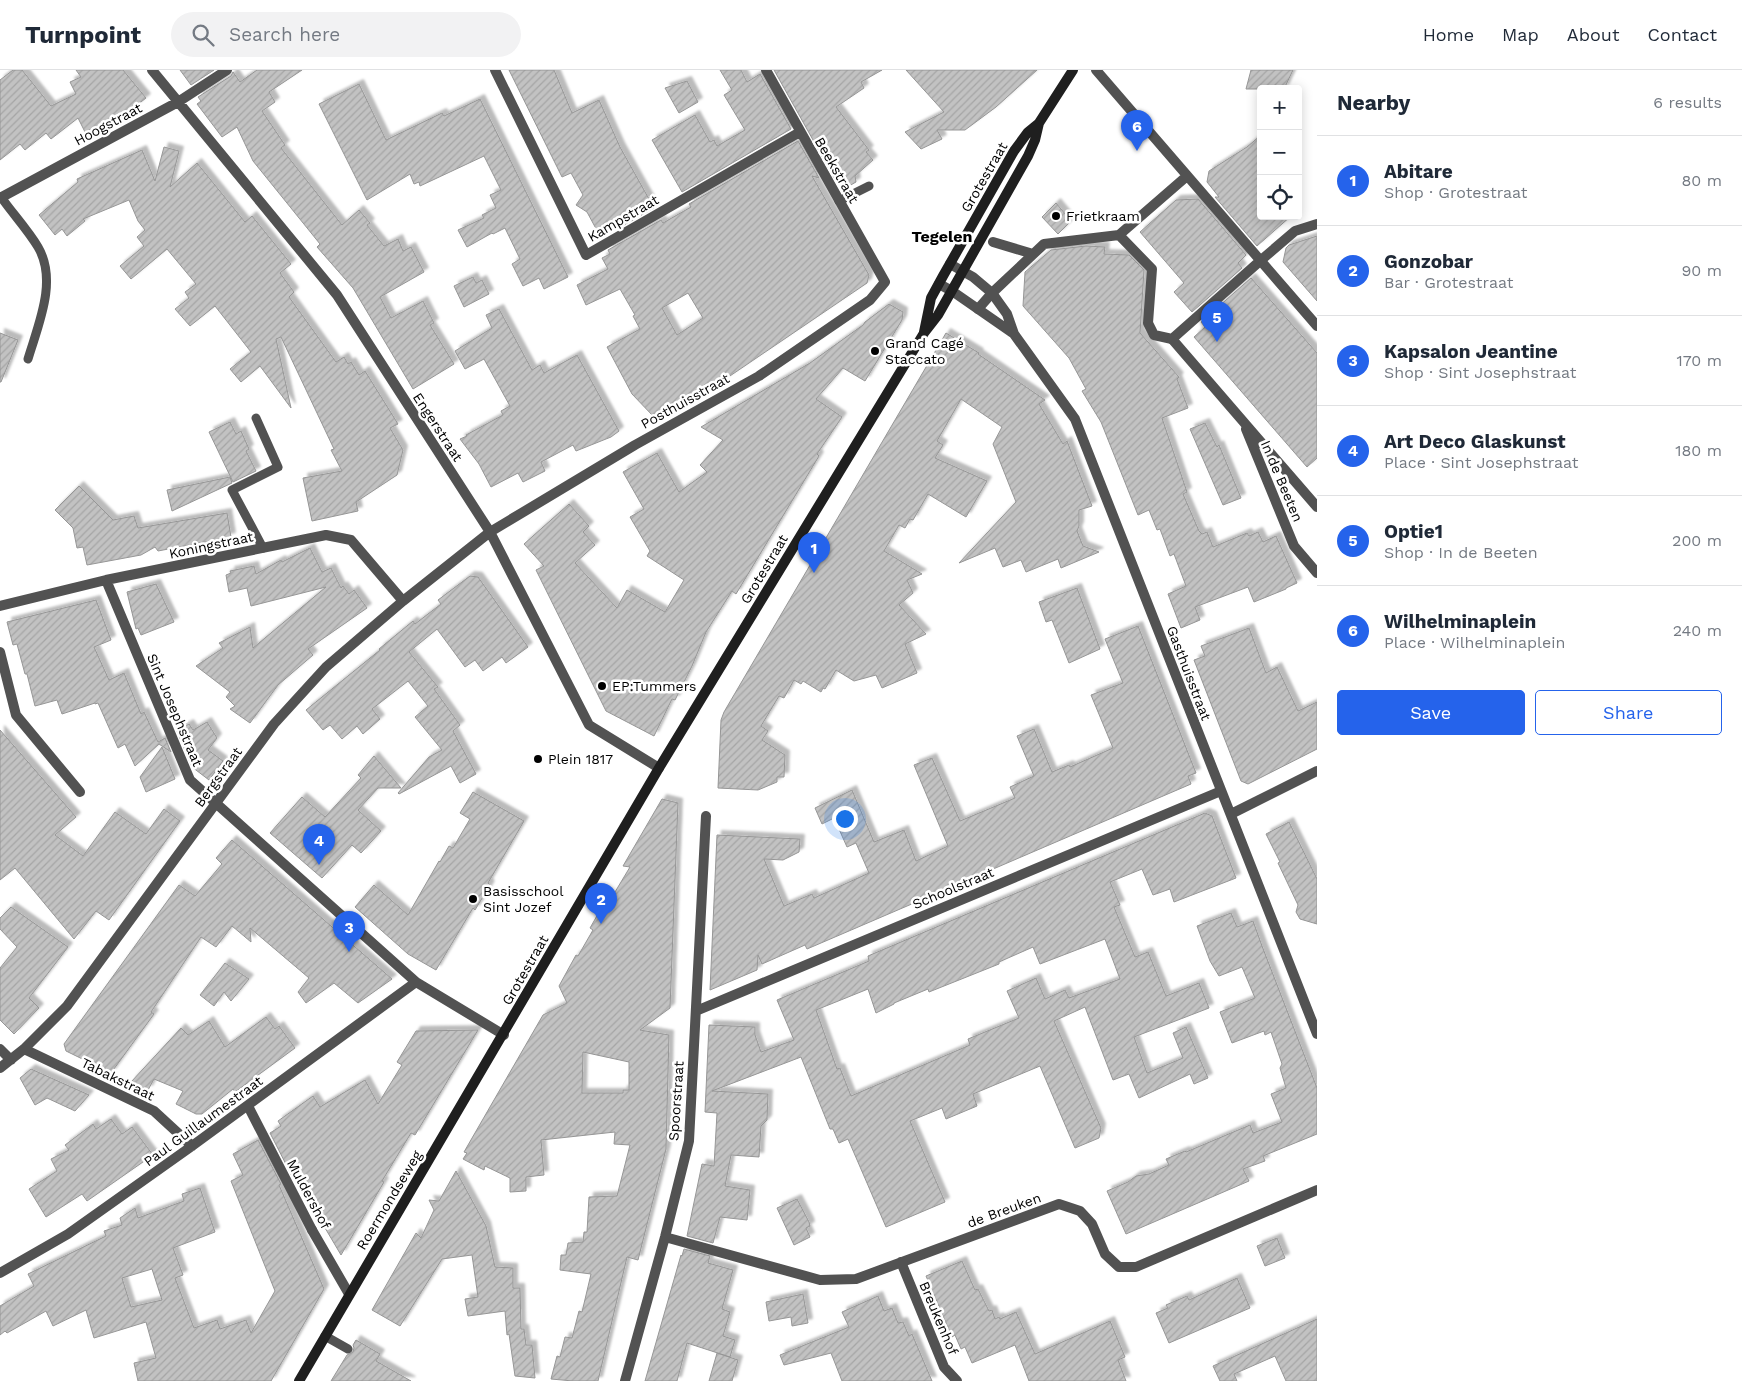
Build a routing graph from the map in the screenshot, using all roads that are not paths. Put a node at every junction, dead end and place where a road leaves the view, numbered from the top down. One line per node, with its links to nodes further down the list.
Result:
1 (152, 70): 7 (street, Engerstraat)
2 (227, 70): 7 (street, Hoogstraat)
3 (495, 70): 9 (street, Kampstraat)
4 (766, 70): 9 (street, Beekstraat)
5 (1073, 70): 8 (main road, Grotestraat)
6 (1096, 70): 10 (street)
7 (178, 102): 12 (street, Hoogstraat); 34 (street, Engerstraat)
8 (1039, 123): 19 (main road, Grotestraat); 20 (main road, Grotestraat)
9 (800, 132): 13 (street, Beekstraat)
10 (1187, 176): 15 (street); 18 (street)
11 (869, 186): 13 (lane)
12 (0, 198): 30 (lane)
13 (839, 201): 21 (street, Beekstraat)
14 (1317, 224): 18 (street)
15 (1118, 235): 17 (street); 29 (street)
16 (993, 242): 17 (street)
17 (1033, 254): 24 (street)
18 (1260, 261): 26 (street); 29 (street)
19 (950, 264): 20 (street, Gasthuisstraat); 22 (main road, Grotestraat)
20 (962, 271): 23 (main road, Grotestraat); 24 (street, Gasthuisstraat)
21 (885, 282): 34 (street, Posthuisstraat)
22 (939, 284): 23 (street, Gasthuisstraat); 27 (main road, Grotestraat)
23 (952, 291): 25 (street, Gasthuisstraat); 27 (main road, Grotestraat)
24 (992, 293): 25 (street); 28 (street, Gasthuisstraat)
25 (978, 309): 28 (street, Gasthuisstraat)
26 (1317, 326)
27 (924, 333): 41 (main road, Grotestraat)
28 (1014, 334): 43 (street, Gasthuisstraat)
29 (1172, 339): 32 (street, In de Beeten)
30 (28, 359)
31 (256, 418): 35 (lane)
32 (1242, 421): 33 (street, In de Beeten); 36 (street, In de Beeten)
33 (1317, 506)
34 (490, 532): 38 (street, Bergstraat); 41 (street, Engerstraat)
35 (263, 548): 37 (street, Koningstraat); 38 (street, Koningstraat)
36 (1317, 573)
37 (106, 580): 39 (street, Koningstraat); 45 (street, Sint Josephstraat)
38 (403, 601): 45 (street, Bergstraat)
39 (0, 606)
40 (0, 652): 44 (street)
41 (659, 768): 51 (main road, Grotestraat)
42 (1317, 771): 46 (street)
43 (1221, 791): 46 (street, Gasthuisstraat); 49 (street, Schoolstraat)
44 (80, 792)
45 (216, 804): 48 (street, Sint Josephstraat); 53 (street, Bergstraat)
46 (1231, 814): 50 (street, Gasthuisstraat)
47 (706, 816): 49 (street, Spoorstraat)
48 (416, 982): 51 (street, Sint Josephstraat); 56 (street, Paul Guillaumestraat)
49 (696, 1011): 59 (street, Spoorstraat)
50 (1317, 1034)
51 (504, 1035): 62 (main road, Roermondseweg)
52 (0, 1049): 54 (street)
53 (24, 1049): 54 (street, Bergstraat); 57 (street, Tabakstraat)
54 (11, 1060): 55 (street, Bergstraat)
55 (0, 1068)
56 (248, 1106): 57 (street, Paul Guillaumestraat); 62 (street, Muldershof)
57 (192, 1146): 61 (street, Paul Guillaumestraat)
58 (1317, 1190): 60 (street, de Breuken)
59 (665, 1238): 60 (street, de Breuken); 66 (street, Spoorstraat)
60 (901, 1262): 67 (street, Breukenhof)
61 (0, 1274)
62 (349, 1294): 63 (main road, Roermondseweg)
63 (325, 1336): 64 (lane); 65 (main road, Roermondseweg)
64 (348, 1348)
65 (299, 1381)
66 (625, 1381)
67 (958, 1381)

